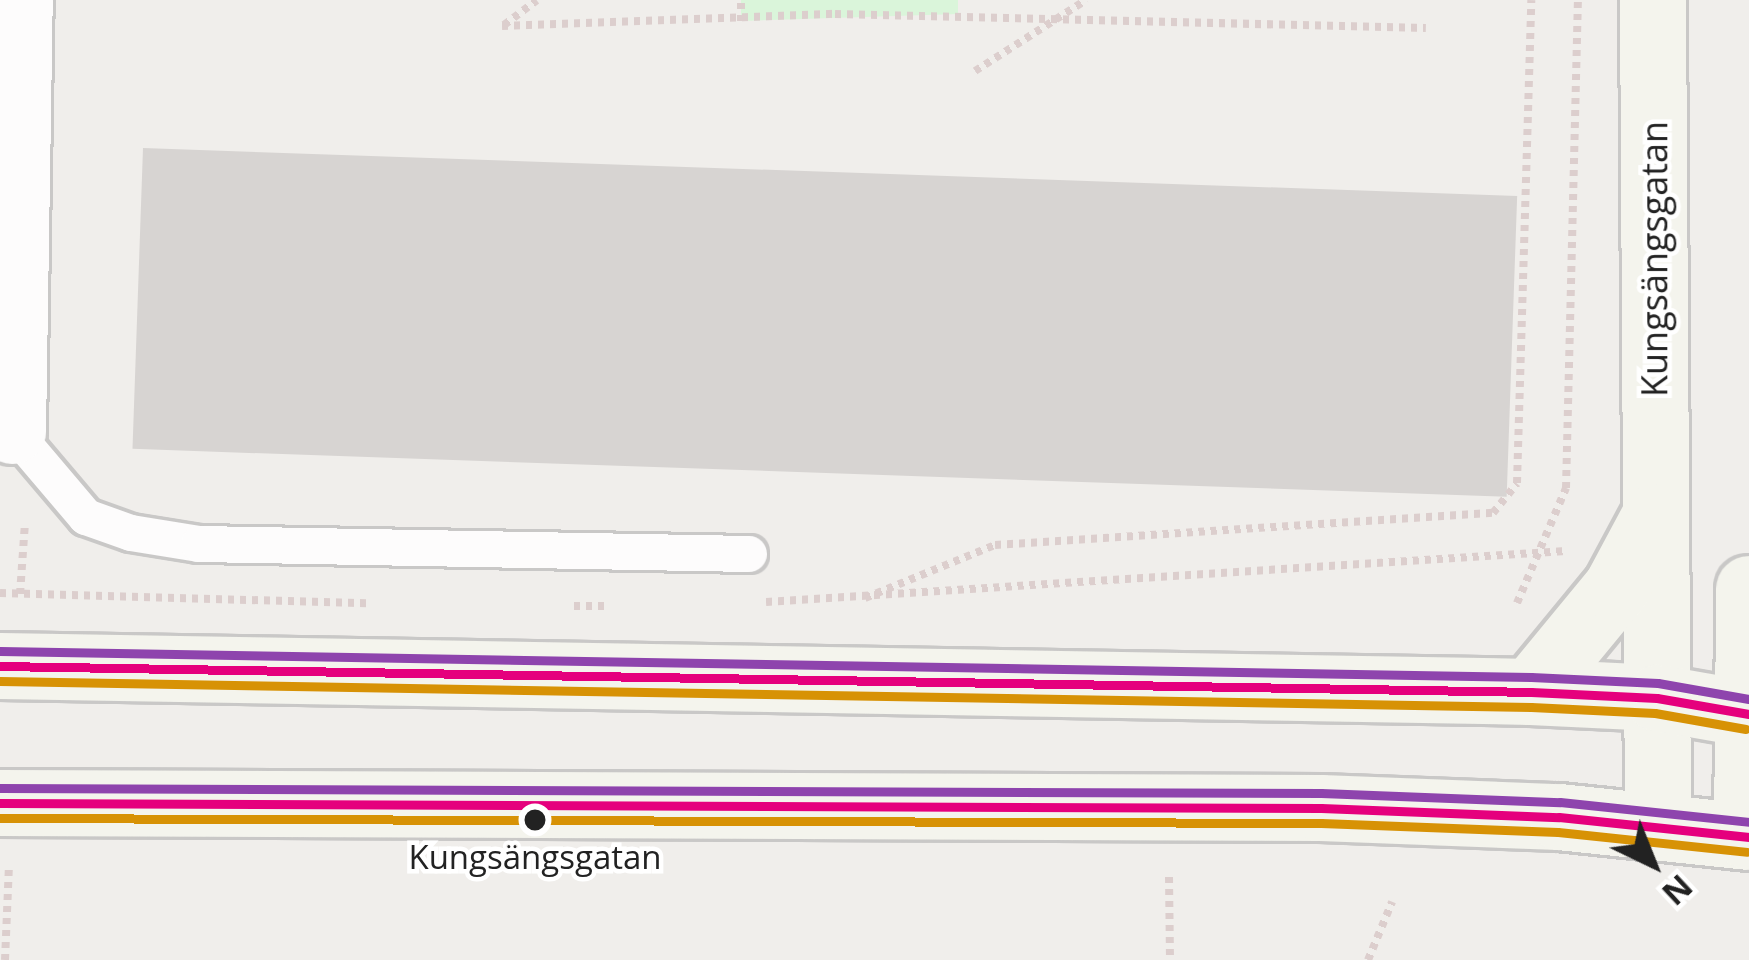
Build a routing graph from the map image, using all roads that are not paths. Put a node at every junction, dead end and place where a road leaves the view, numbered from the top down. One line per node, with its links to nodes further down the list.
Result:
1 (20, 0): 3 (street)
2 (1653, 0): 4 (main road, Kungsängsgatan)
3 (31, 456): 5 (lane)
4 (1654, 518): 8 (main road, Kungsängsgatan); 9 (main road, Kungsängsgatan)
5 (749, 554)
6 (1749, 589): 10 (main road)
7 (0, 666): 8 (main road)
8 (1531, 692): 9 (main road)
9 (1657, 698): 10 (main road); 11 (main road, Kungsängsgatan)
10 (1748, 714): 13 (main road)
11 (1658, 824): 12 (main road); 13 (main road)
12 (5, 825)
13 (1748, 837)

